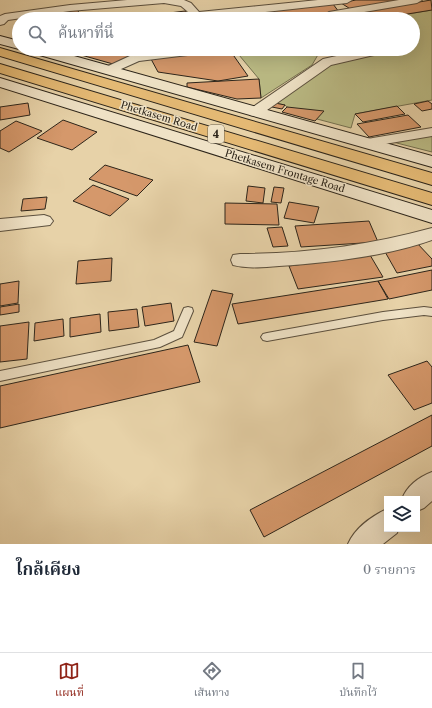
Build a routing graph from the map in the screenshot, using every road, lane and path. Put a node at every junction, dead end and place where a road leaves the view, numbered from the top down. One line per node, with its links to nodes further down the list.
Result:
1 (347, 0): 3 (street)
2 (417, 0): 7 (street)
3 (336, 2): 6 (street); 7 (street)
4 (41, 12): 5 (street)
5 (193, 12)
6 (249, 12)
7 (350, 12)
8 (12, 16): 9 (street)
9 (0, 22)
10 (0, 40): 11 (main road)
11 (12, 43)
12 (0, 52): 13 (highway, Phetkasem Road / 4)
13 (12, 56)
14 (14, 56): 21 (highway, Phetkasem Road / 4)
15 (59, 56): 19 (main road)
16 (151, 56): 19 (street)
17 (353, 56): 22 (street)
18 (0, 68): 25 (highway, Phetkasem Road / 4)
19 (110, 70): 22 (main road)
20 (0, 82): 31 (main road, Phetkasem Frontage Road / 4)
21 (156, 98): 27 (highway); 28 (highway, Phetkasem Road / 4)
22 (255, 112): 24 (main road)
23 (432, 132): 24 (street)
24 (367, 143): 26 (main road)
25 (264, 148): 29 (highway, Phetkasem Road / 4); 30 (highway)
26 (432, 162)
27 (432, 169)
28 (432, 178)
29 (432, 199)
30 (432, 208)
31 (432, 217)
32 (44, 221): 33 (street)
33 (0, 225)
34 (432, 234): 35 (street)
35 (240, 260)
36 (188, 311): 39 (lane)
37 (432, 312): 38 (lane)
38 (267, 337)
39 (0, 376)
40 (432, 484): 41 (street)
41 (418, 496)
42 (384, 526): 43 (street)
43 (362, 544)

